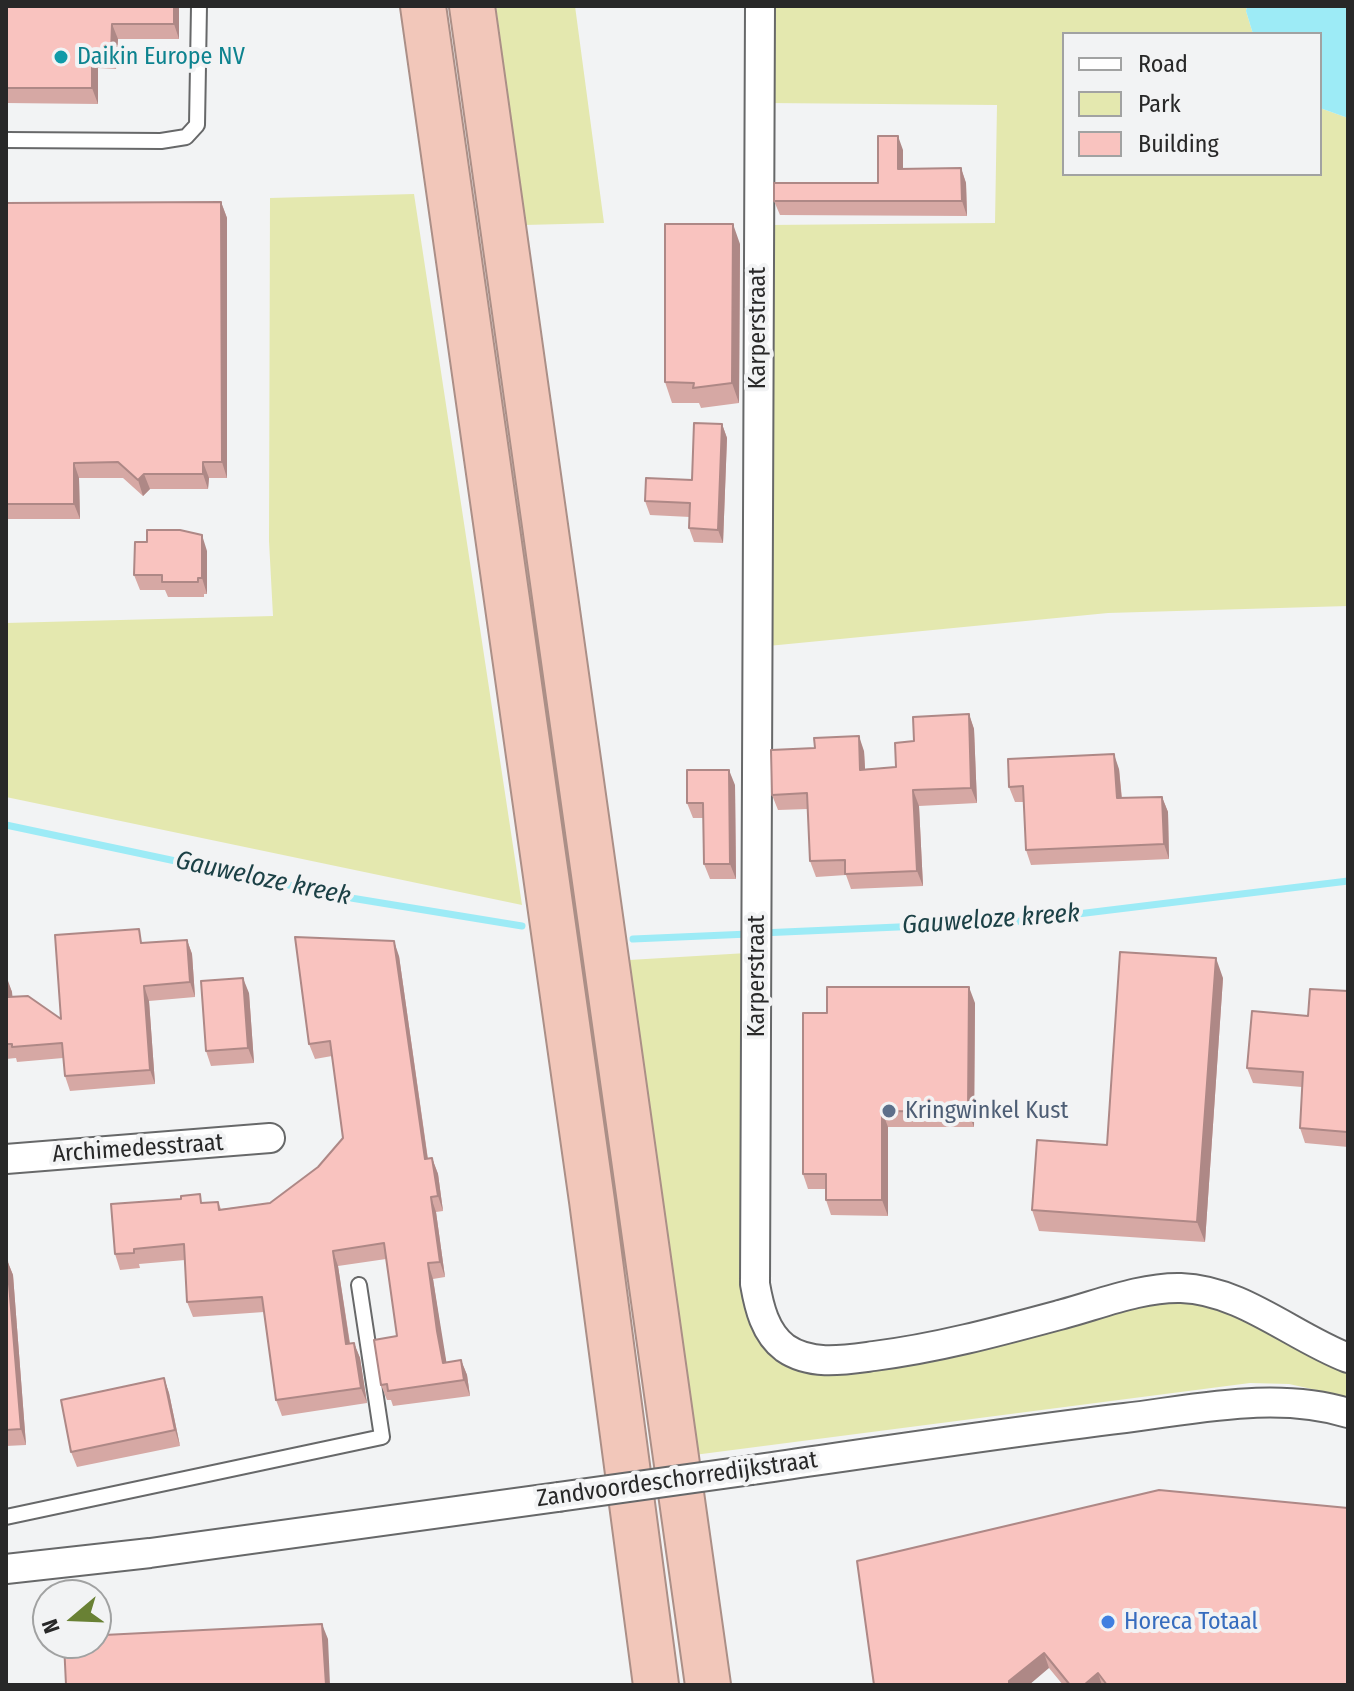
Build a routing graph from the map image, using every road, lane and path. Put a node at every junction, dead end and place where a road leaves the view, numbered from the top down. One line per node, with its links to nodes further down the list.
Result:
1 (199, 6): 5 (lane)
2 (423, 6): 13 (highway)
3 (472, 6): 14 (highway)
4 (760, 6): 9 (street, Karperstraat)
5 (6, 140)
6 (270, 1138): 7 (street, Archimedesstraat)
7 (6, 1159)
8 (359, 1285): 11 (lane)
9 (1348, 1358)
10 (1348, 1413): 12 (street, Zandvoordeschorredijkstraat, bridge)
11 (6, 1517)
12 (6, 1569)
13 (656, 1685)
14 (708, 1685)

